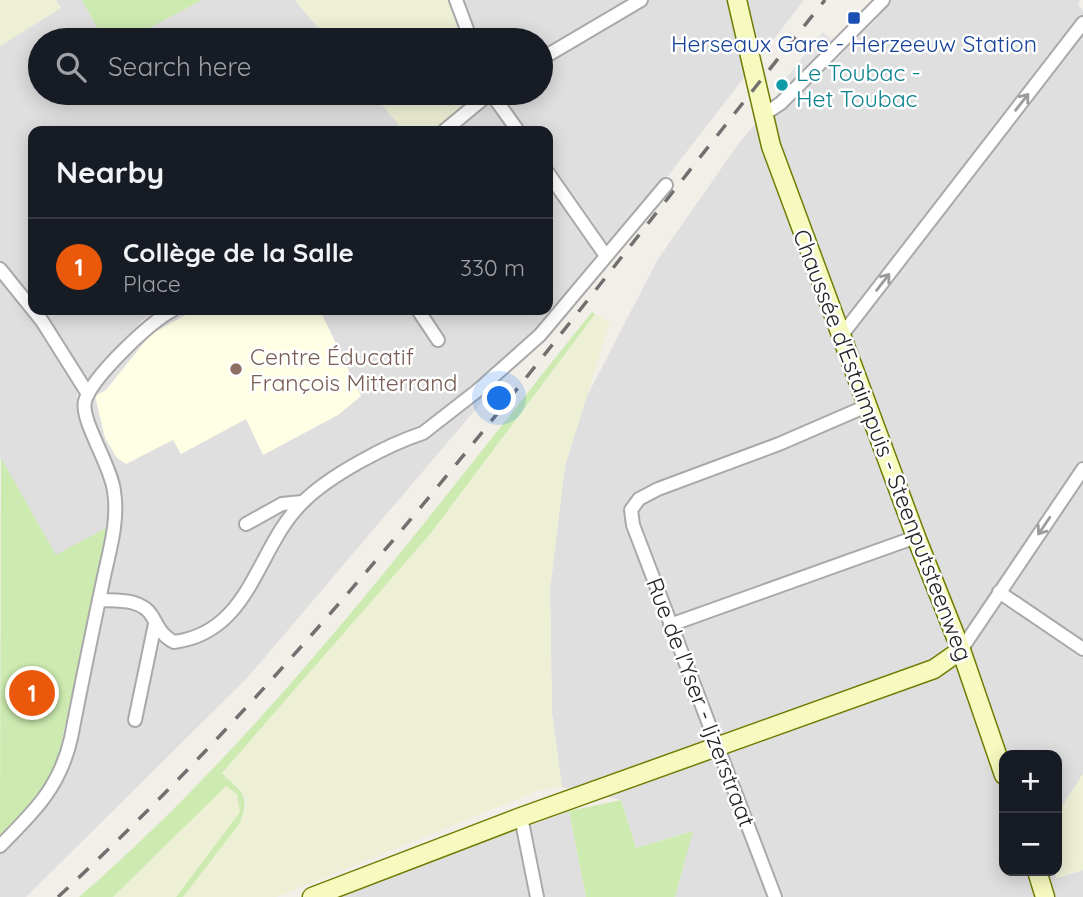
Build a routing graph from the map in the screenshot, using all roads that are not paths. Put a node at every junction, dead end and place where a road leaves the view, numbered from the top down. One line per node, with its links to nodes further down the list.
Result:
1 (456, 0): 6 (street)
2 (641, 0): 7 (street)
3 (737, 0): 10 (main road, Chaussée d'Estaimpuis - Steenputsteenweg)
4 (883, 0): 10 (street)
5 (1083, 23): 21 (street, one-way to 5)
6 (466, 28)
7 (553, 52)
8 (475, 105): 11 (street)
9 (499, 105): 12 (street)
10 (763, 115): 21 (main road, Chaussée d'Estaimpuis - Steenputsteenweg)
11 (450, 126)
12 (514, 126)
13 (553, 180): 15 (street)
14 (666, 185): 15 (street)
15 (606, 256): 26 (street)
16 (0, 269): 17 (street)
17 (28, 303)
18 (36, 315): 23 (street)
19 (165, 315): 23 (street)
20 (421, 315): 22 (street)
21 (841, 336): 24 (main road, Chaussée d'Estaimpuis - Steenputsteenweg)
22 (438, 340)
23 (88, 394): 30 (street)
24 (869, 405): 28 (main road, Chaussée d'Estaimpuis - Steenputsteenweg); 32 (street, Rue de l'Yser - Ijzerstraat)
25 (1083, 469): 29 (street, one-way to 29)
26 (302, 502): 27 (street); 31 (street)
27 (246, 524)
28 (916, 537): 32 (street); 34 (main road, Chaussée d'Estaimpuis - Steenputsteenweg)
29 (999, 592): 33 (street); 34 (street)
30 (99, 600): 31 (street); 39 (street)
31 (155, 624): 35 (street)
32 (670, 625): 36 (street, Rue de l'Yser - Ijzerstraat)
33 (1083, 649)
34 (961, 650): 36 (main road); 37 (main road, Chaussée d'Estaimpuis - Steenputsteenweg)
35 (135, 720)
36 (719, 747): 38 (main road); 43 (street, Rue de l'Yser - Ijzerstraat)
37 (999, 760)
38 (521, 817): 41 (main road); 42 (street)
39 (0, 846)
40 (1039, 876): 44 (main road)
41 (312, 897)
42 (537, 897)
43 (775, 897)
44 (1045, 897)

